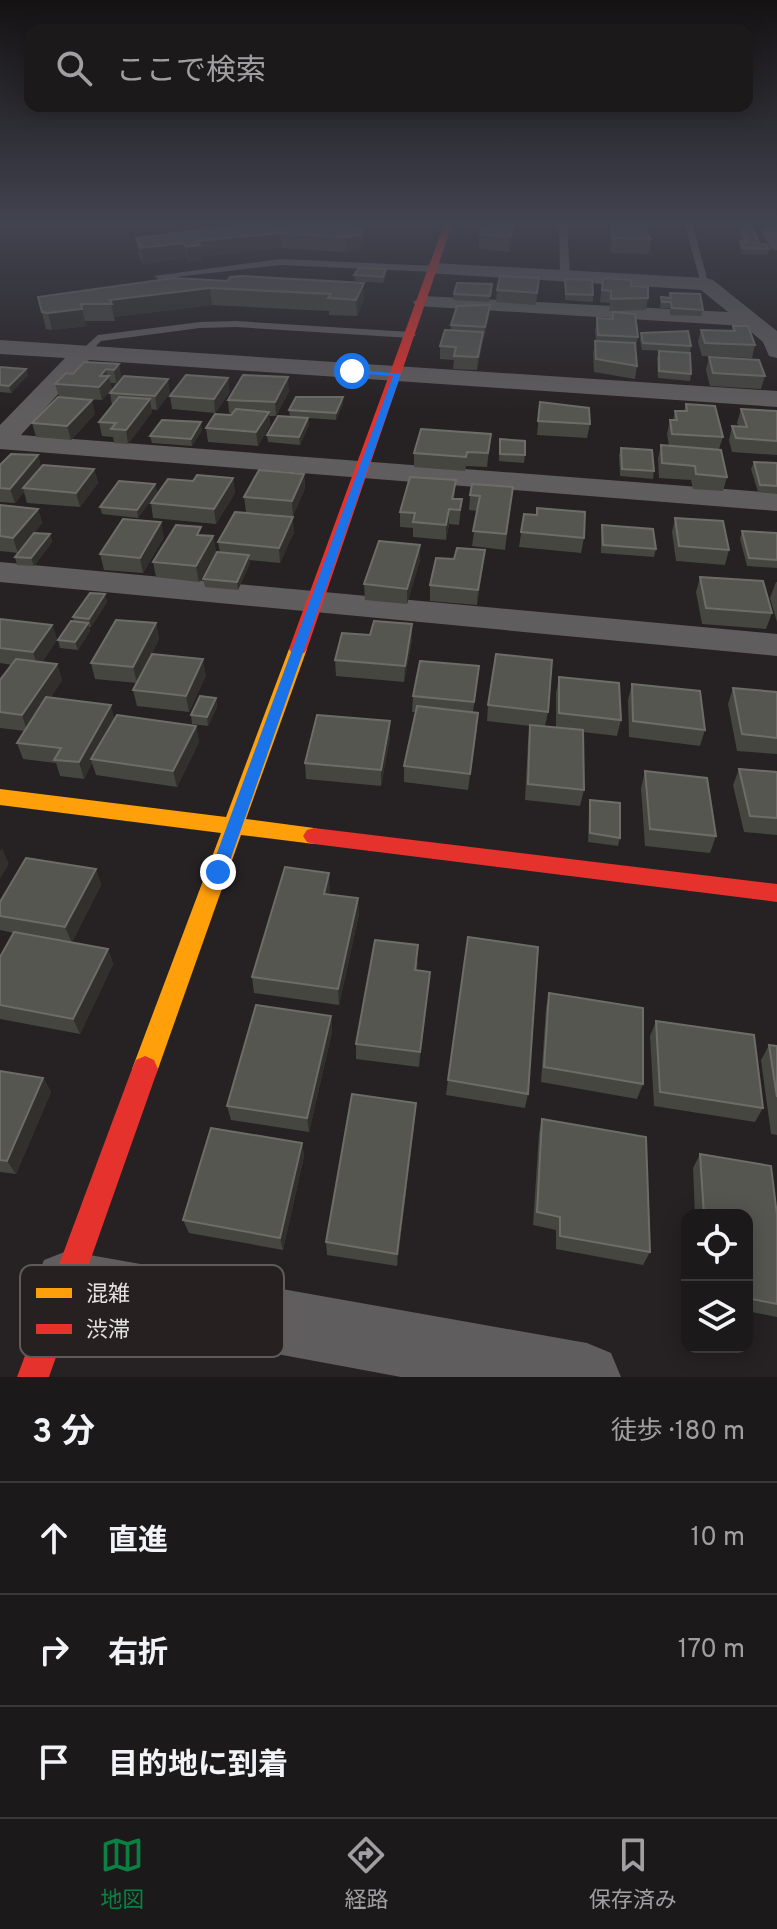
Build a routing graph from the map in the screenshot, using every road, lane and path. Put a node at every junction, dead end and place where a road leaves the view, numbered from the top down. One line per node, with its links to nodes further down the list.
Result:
1 (428, 286): 3 (street)
2 (709, 286): 4 (street)
3 (423, 302): 4 (street); 5 (street)
4 (750, 320): 7 (street)
5 (411, 335): 8 (lane); 9 (street)
6 (0, 347): 8 (street)
7 (777, 351)
8 (83, 353): 9 (street); 11 (street)
9 (397, 374): 10 (street); 12 (street)
10 (777, 399)
11 (0, 441): 12 (street)
12 (363, 469): 13 (street); 15 (street)
13 (777, 502)
14 (0, 572): 15 (street)
15 (314, 600): 16 (street); 18 (street)
16 (777, 645)
17 (0, 797): 18 (street)
18 (234, 824): 19 (street); 20 (street)
19 (777, 893)
20 (74, 1265)
21 (284, 1322): 24 (street)
22 (40, 1357): 23 (street)
23 (33, 1377)
24 (587, 1377)

